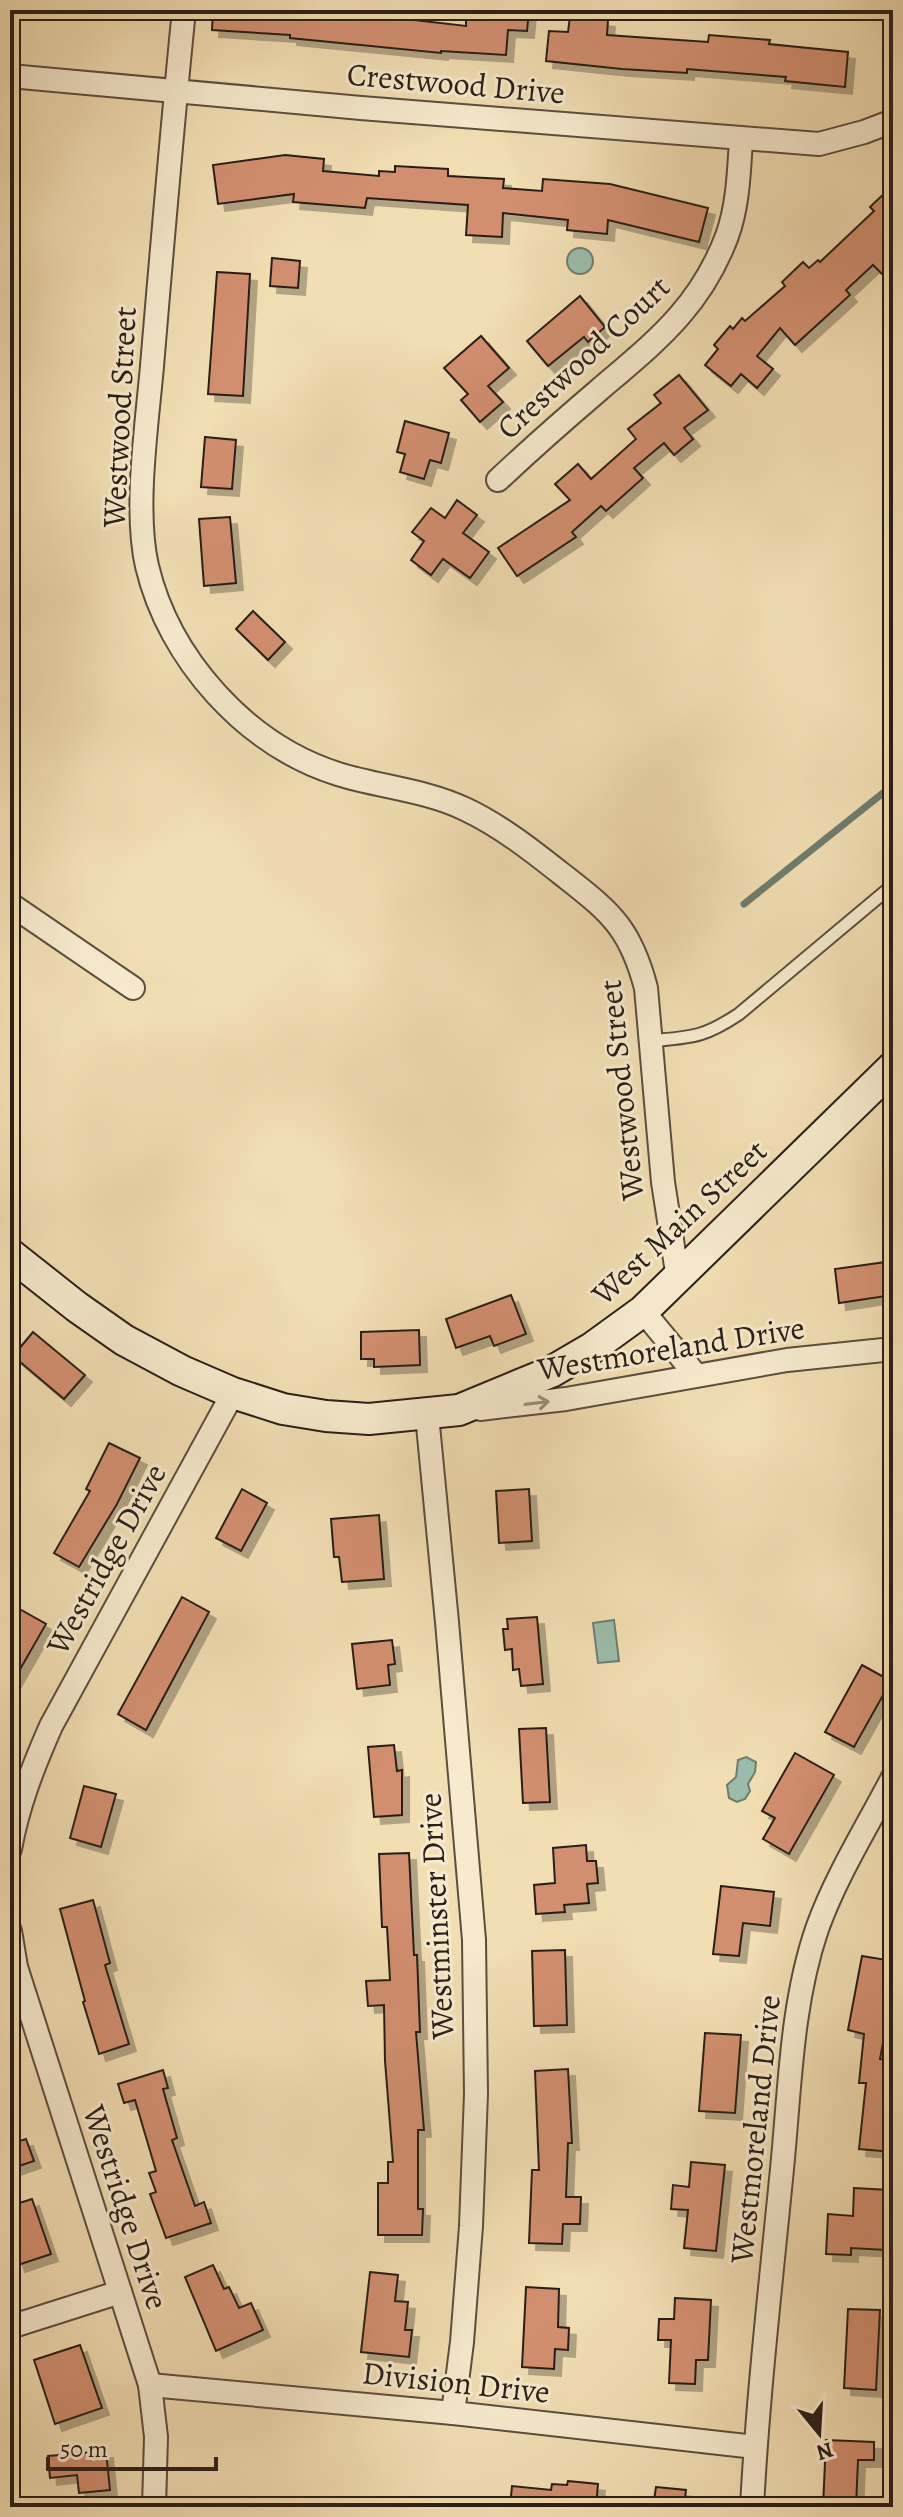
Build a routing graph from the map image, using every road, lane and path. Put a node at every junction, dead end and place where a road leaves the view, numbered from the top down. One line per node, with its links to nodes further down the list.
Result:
1 (184, 10): 3 (street, Westwood Street)
2 (10, 76): 3 (street, Crestwood Drive)
3 (175, 92): 5 (street, Crestwood Drive); 10 (street, Westwood Street)
4 (893, 121): 5 (street, Crestwood Drive)
5 (741, 139): 6 (street, Crestwood Court)
6 (498, 480)
7 (893, 885): 10 (lane)
8 (10, 904): 9 (street)
9 (133, 988)
10 (650, 1041): 13 (street, Westwood Street)
11 (893, 1067): 13 (main road, West Main Street)
12 (10, 1254): 17 (main road, West Main Street)
13 (678, 1279): 14 (main road, West Main Street)
14 (643, 1311): 16 (street); 18 (main road, West Main Street)
15 (893, 1349): 16 (street, Westmoreland Drive)
16 (695, 1374): 18 (street, Westmoreland Drive, one-way to 16)
17 (233, 1393): 19 (main road, West Main Street); 21 (street, Westridge Drive)
18 (459, 1410): 19 (main road, West Main Street)
19 (427, 1415): 26 (street, Westminster Drive)
20 (893, 1777): 27 (street, Westmoreland Drive)
21 (10, 1849)
22 (10, 1931): 23 (street, Westridge Drive)
23 (120, 2292): 24 (street); 25 (street, Westridge Drive)
24 (10, 2327)
25 (150, 2385): 26 (street, Division Drive); 28 (street, Westridge Drive)
26 (453, 2413): 27 (street, Division Drive)
27 (755, 2447): 29 (street, Westmoreland Drive)
28 (154, 2507)
29 (752, 2507)

